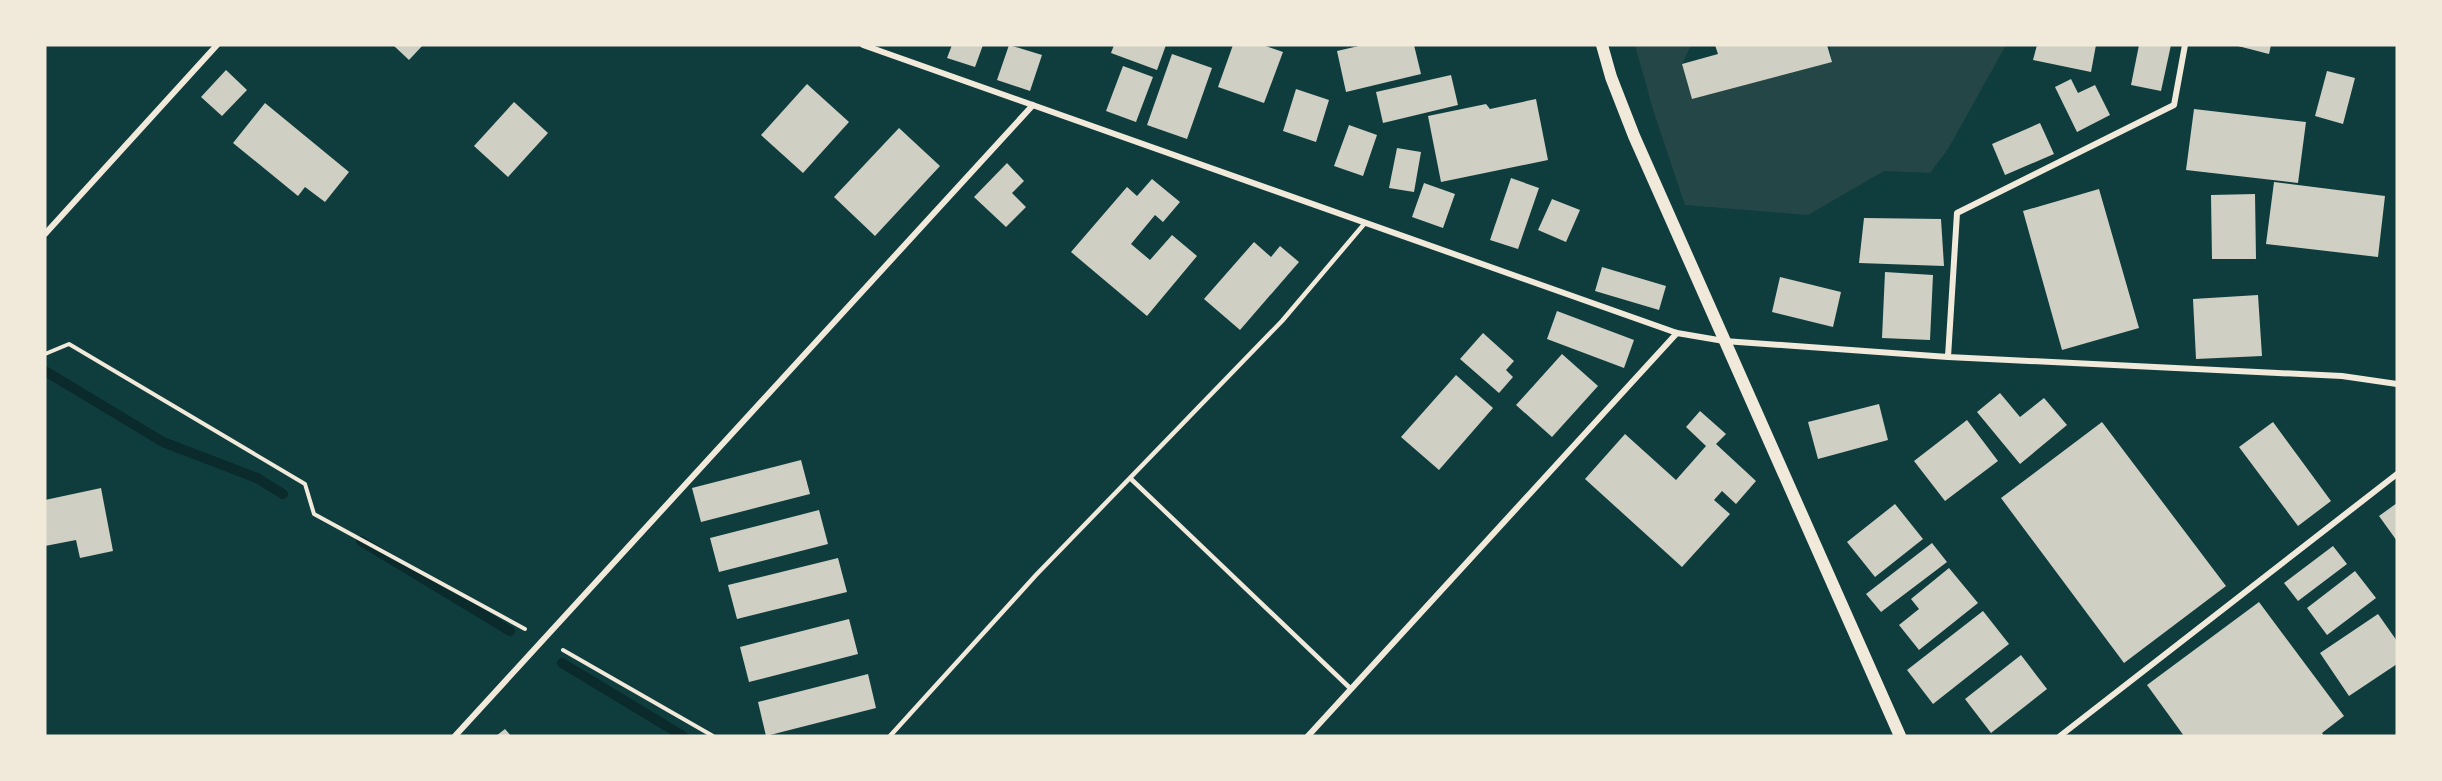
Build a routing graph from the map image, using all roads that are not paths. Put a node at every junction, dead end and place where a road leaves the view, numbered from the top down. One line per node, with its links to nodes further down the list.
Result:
1 (217, 45): 9 (street)
2 (862, 45): 7 (street)
3 (1595, 45): 6 (street)
4 (1602, 45): 6 (main road)
5 (2185, 45): 12 (street)
6 (1611, 78): 11 (main road)
7 (1033, 105): 8 (street); 17 (street)
8 (1365, 223): 10 (street); 15 (lane)
9 (45, 234)
10 (1677, 333): 11 (street); 16 (street)
11 (1724, 341): 12 (street); 20 (main road)
12 (1948, 357): 13 (street)
13 (2397, 384)
14 (2397, 474): 21 (street)
15 (1130, 478): 16 (lane); 18 (lane)
16 (1352, 688): 19 (street)
17 (455, 736)
18 (890, 736)
19 (1308, 736)
20 (1900, 736)
21 (2060, 736)

